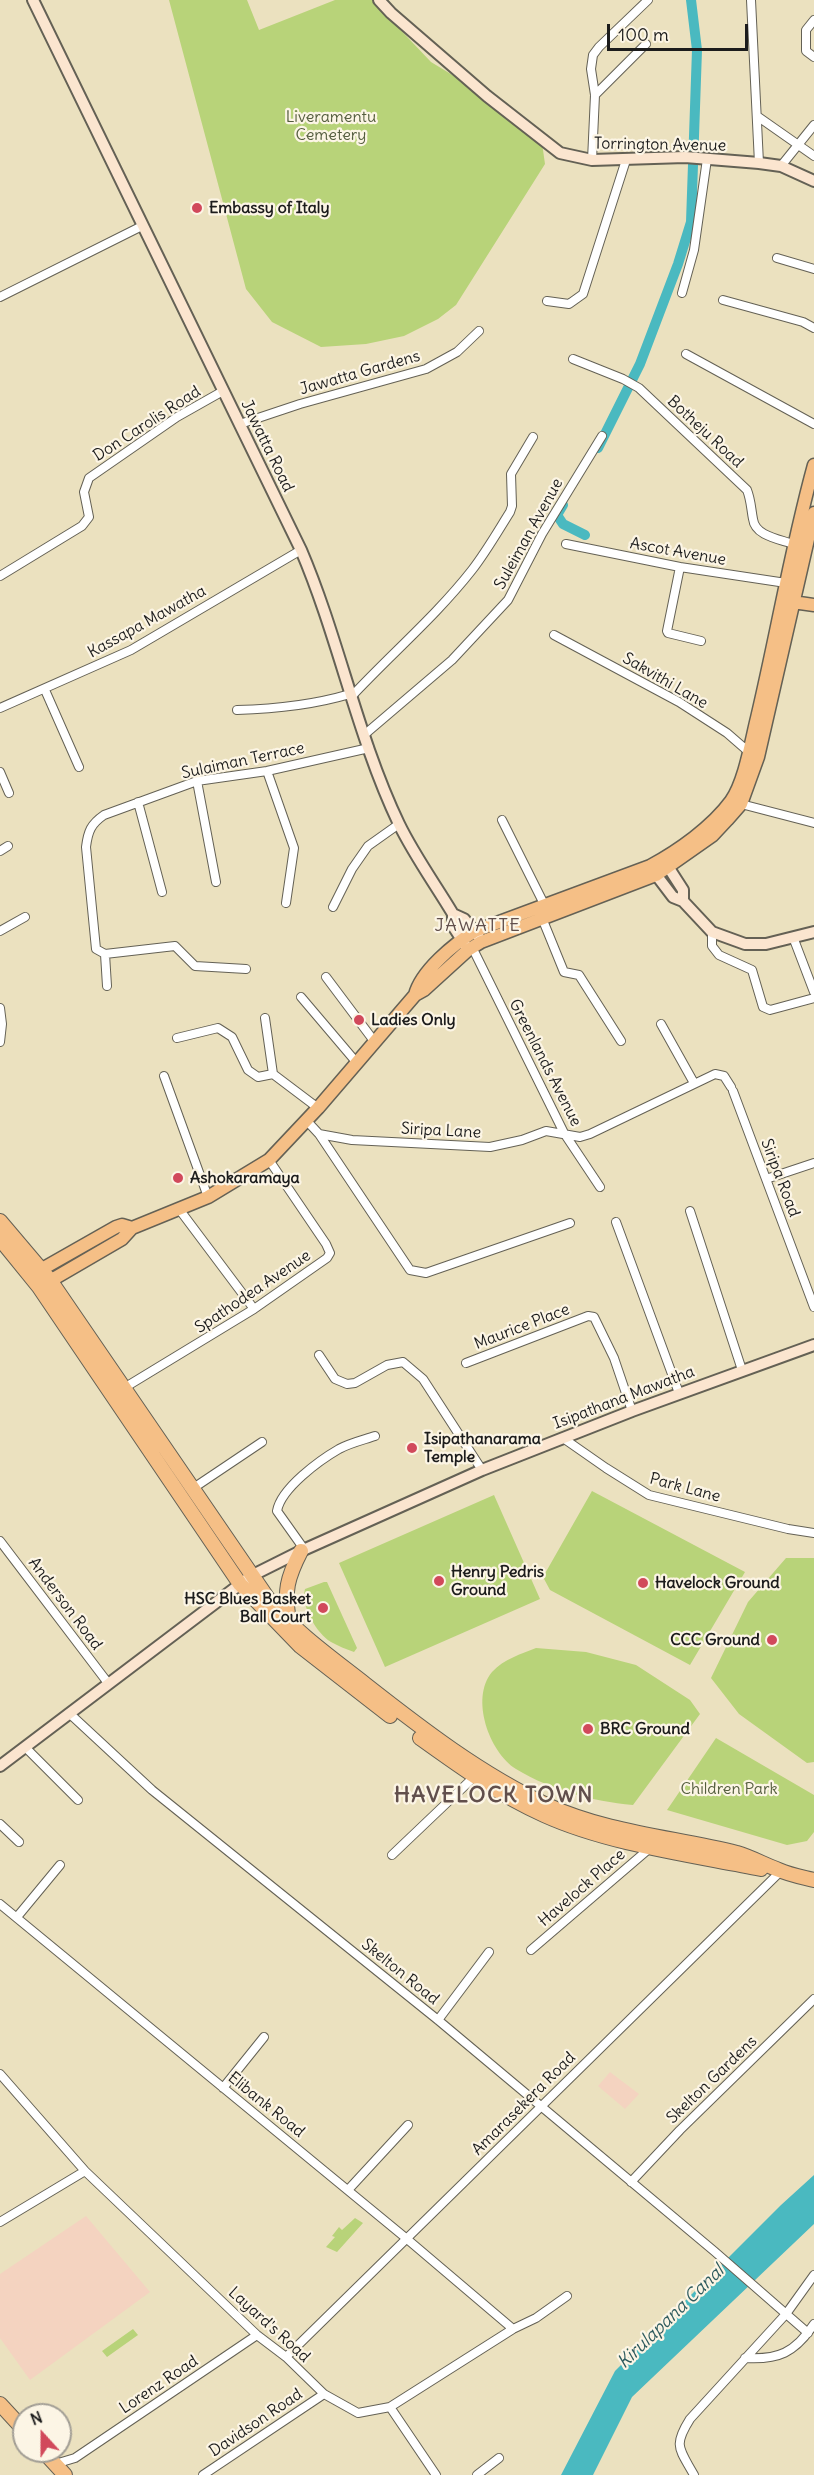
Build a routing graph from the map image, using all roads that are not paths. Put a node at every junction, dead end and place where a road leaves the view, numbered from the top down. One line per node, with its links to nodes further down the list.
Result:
1 (33, 0): 19 (main road, Jawatta Road)
2 (379, 0): 14 (main road, Torrington Avenue)
3 (648, 0): 8 (street)
4 (751, 0): 9 (street)
5 (814, 20): 7 (street)
6 (646, 44): 8 (street)
7 (814, 57)
8 (595, 95): 14 (street)
9 (757, 116): 11 (street); 16 (street)
10 (814, 125): 11 (street)
11 (798, 146): 12 (street); 17 (street)
12 (814, 156)
13 (707, 159): 15 (main road, Torrington Avenue); 16 (main road, Torrington Avenue); 22 (street)
14 (592, 160): 15 (main road, Torrington Avenue)
15 (626, 160): 25 (street)
16 (759, 163): 17 (main road, Torrington Avenue)
17 (781, 166): 18 (main road, Torrington Avenue)
18 (814, 181)
19 (142, 226): 23 (street); 30 (main road, Jawatta Road)
20 (777, 258): 21 (street)
21 (814, 270)
22 (682, 293)
23 (0, 297)
24 (723, 300): 26 (street)
25 (547, 301)
26 (814, 328)
27 (479, 331): 31 (street, Jawatta Gardens)
28 (686, 354): 32 (street)
29 (573, 359): 38 (street, Botheju Road)
30 (223, 391): 31 (main road, Jawatta Road); 41 (street, Don Carolis Road)
31 (240, 424): 39 (main road, Jawatta Road)
32 (814, 424)
33 (602, 436): 51 (street, Suleiman Avenue)
34 (533, 437): 48 (street)
35 (814, 465): 38 (main road)
36 (814, 513): 43 (main road)
37 (567, 544): 40 (street, Ascot Avenue)
38 (793, 544): 42 (main road)
39 (301, 550): 47 (street, Kassapa Mawatha); 48 (main road, Jawatta Road)
40 (680, 567): 42 (street, Ascot Avenue); 46 (street)
41 (0, 576)
42 (786, 583): 43 (main road)
43 (787, 602): 44 (main road); 53 (main road)
44 (814, 604)
45 (554, 635): 53 (street, Sakvithi Lane)
46 (701, 641)
47 (45, 690): 49 (street, Kassapa Mawatha); 54 (street)
48 (351, 696): 50 (street); 51 (main road, Jawatta Road)
49 (0, 708)
50 (237, 710)
51 (364, 735): 52 (main road, Jawatta Road)
52 (369, 748): 55 (street, Sulaiman Terrace); 63 (main road, Jawatta Road)
53 (753, 754): 60 (main road); 64 (main road)
54 (79, 767)
55 (267, 771): 57 (street, Sulaiman Terrace); 69 (street)
56 (0, 772): 58 (street)
57 (197, 781): 59 (street, Sulaiman Terrace); 66 (street)
58 (9, 793)
59 (138, 802): 67 (street); 79 (street, Sulaiman Terrace)
60 (741, 804): 62 (street); 64 (main road)
61 (502, 820): 71 (street)
62 (814, 823)
63 (399, 824): 70 (street); 72 (main road, Jawatta Road)
64 (666, 863): 65 (main road); 68 (main road)
65 (653, 871): 68 (main road); 71 (main road)
66 (216, 882)
67 (162, 892)
68 (683, 901): 75 (main road)
69 (286, 903)
70 (333, 907)
71 (543, 912): 78 (main road); 91 (street)
72 (453, 914): 78 (main road, Jawatta Road); 78 (main road, Jawatta Road)
73 (25, 917): 74 (street)
74 (0, 931)
75 (712, 932): 77 (main road); 85 (street)
76 (814, 932): 77 (main road)
77 (793, 937): 83 (street)
78 (472, 942): 90 (main road); 100 (street, Greenlands Avenue)
79 (105, 954): 80 (street); 82 (street)
80 (246, 969)
81 (326, 977): 90 (street)
82 (107, 986)
83 (814, 992)
84 (301, 997): 93 (street)
85 (814, 998)
86 (0, 1008): 92 (street)
87 (265, 1018): 94 (street)
88 (661, 1024): 97 (street)
89 (177, 1038): 94 (street)
90 (374, 1041): 93 (main road)
91 (621, 1041)
92 (0, 1042)
93 (357, 1063): 98 (main road)
94 (273, 1074): 98 (street)
95 (164, 1076): 106 (street)
96 (724, 1076): 97 (street, Siripa Lane); 104 (street, Siripa Road)
97 (694, 1083): 100 (street, Siripa Lane)
98 (318, 1108): 99 (main road)
99 (306, 1120): 101 (street); 102 (main road)
100 (564, 1133): 101 (street, Siripa Lane); 105 (street, Greenlands Avenue)
101 (320, 1134): 111 (street)
102 (269, 1160): 106 (main road); 115 (street, Spathodea Avenue)
103 (814, 1163): 104 (street)
104 (766, 1179): 114 (street, Siripa Road)
105 (600, 1187)
106 (208, 1197): 107 (main road)
107 (179, 1209): 113 (main road); 115 (street)
108 (690, 1211): 119 (street)
109 (0, 1221): 113 (highway)
110 (616, 1222): 121 (street)
111 (570, 1223)
112 (0, 1239): 113 (highway)
113 (40, 1278): 120 (highway); 131 (highway)
114 (814, 1307)
115 (254, 1309): 120 (street, Spathodea Avenue)
116 (814, 1345): 119 (main road, Isipathana Mawatha)
117 (319, 1355): 126 (street)
118 (466, 1363): 122 (street, Maurice Place)
119 (742, 1370): 121 (main road, Isipathana Mawatha)
120 (124, 1388): 127 (highway)
121 (678, 1394): 122 (main road, Isipathana Mawatha)
122 (632, 1411): 124 (main road, Isipathana Mawatha)
123 (375, 1436): 130 (street)
124 (563, 1438): 126 (main road, Isipathana Mawatha); 128 (street, Park Lane)
125 (262, 1442): 127 (street)
126 (482, 1470): 130 (main road, Isipathana Mawatha)
127 (192, 1489): 131 (highway)
128 (814, 1533)
129 (0, 1541): 133 (street, Anderson Road)
130 (303, 1550): 131 (main road, Isipathana Mawatha); 132 (highway)
131 (246, 1580): 132 (highway); 133 (main road, Isipathana Mawatha); 137 (highway)
132 (289, 1621): 144 (highway)
133 (108, 1683): 134 (main road, Isipathana Mawatha)
134 (69, 1713): 135 (main road, Isipathana Mawatha); 151 (street, Skelton Road)
135 (25, 1747): 136 (main road, Isipathana Mawatha); 138 (street)
136 (0, 1766)
137 (475, 1776): 141 (highway); 142 (street)
138 (78, 1800)
139 (0, 1824): 140 (street)
140 (19, 1842)
141 (651, 1847): 144 (highway); 148 (street, Havelock Place)
142 (392, 1855)
143 (60, 1865): 147 (street)
144 (781, 1871): 145 (highway); 155 (street, Amarasekera Road)
145 (814, 1880)
146 (0, 1904): 147 (street, Elibank Road)
147 (17, 1917): 154 (street, Elibank Road)
148 (531, 1950)
149 (489, 1952): 151 (street)
150 (814, 1999): 158 (street, Skelton Gardens)
151 (438, 2019): 155 (street, Skelton Road)
152 (264, 2037): 154 (street)
153 (0, 2074): 157 (street, Layard's Road)
154 (223, 2088): 159 (street, Elibank Road)
155 (540, 2106): 158 (street, Skelton Road); 161 (street, Amarasekera Road)
156 (408, 2125): 159 (street)
157 (85, 2171): 160 (street); 168 (street, Layard's Road)
158 (631, 2182): 164 (street, Skelton Road)
159 (348, 2190): 161 (street, Elibank Road)
160 (0, 2222)
161 (407, 2239): 166 (street, Elibank Road); 169 (street, Amarasekera Road)
162 (814, 2275): 164 (street)
163 (567, 2296): 166 (street, Layard's Road)
164 (786, 2314): 167 (street, Skelton Road); 170 (street)
165 (814, 2324): 167 (street)
166 (513, 2329): 173 (street, Layard's Road)
167 (808, 2333): 170 (street)
168 (257, 2335): 169 (street, Layard's Road); 175 (street, Lorenz Road)
169 (286, 2357): 171 (street, Layard's Road)
170 (745, 2358): 181 (street)
171 (324, 2394): 173 (street, Layard's Road); 178 (street, Davidson Road)
172 (0, 2404): 174 (highway)
173 (390, 2407): 179 (street)
174 (12, 2417)
175 (75, 2458): 177 (street, Lorenz Road); 177 (street)
176 (499, 2458): 180 (street)
177 (60, 2472)
178 (203, 2475)
179 (436, 2475)
180 (477, 2475)
181 (694, 2475)

